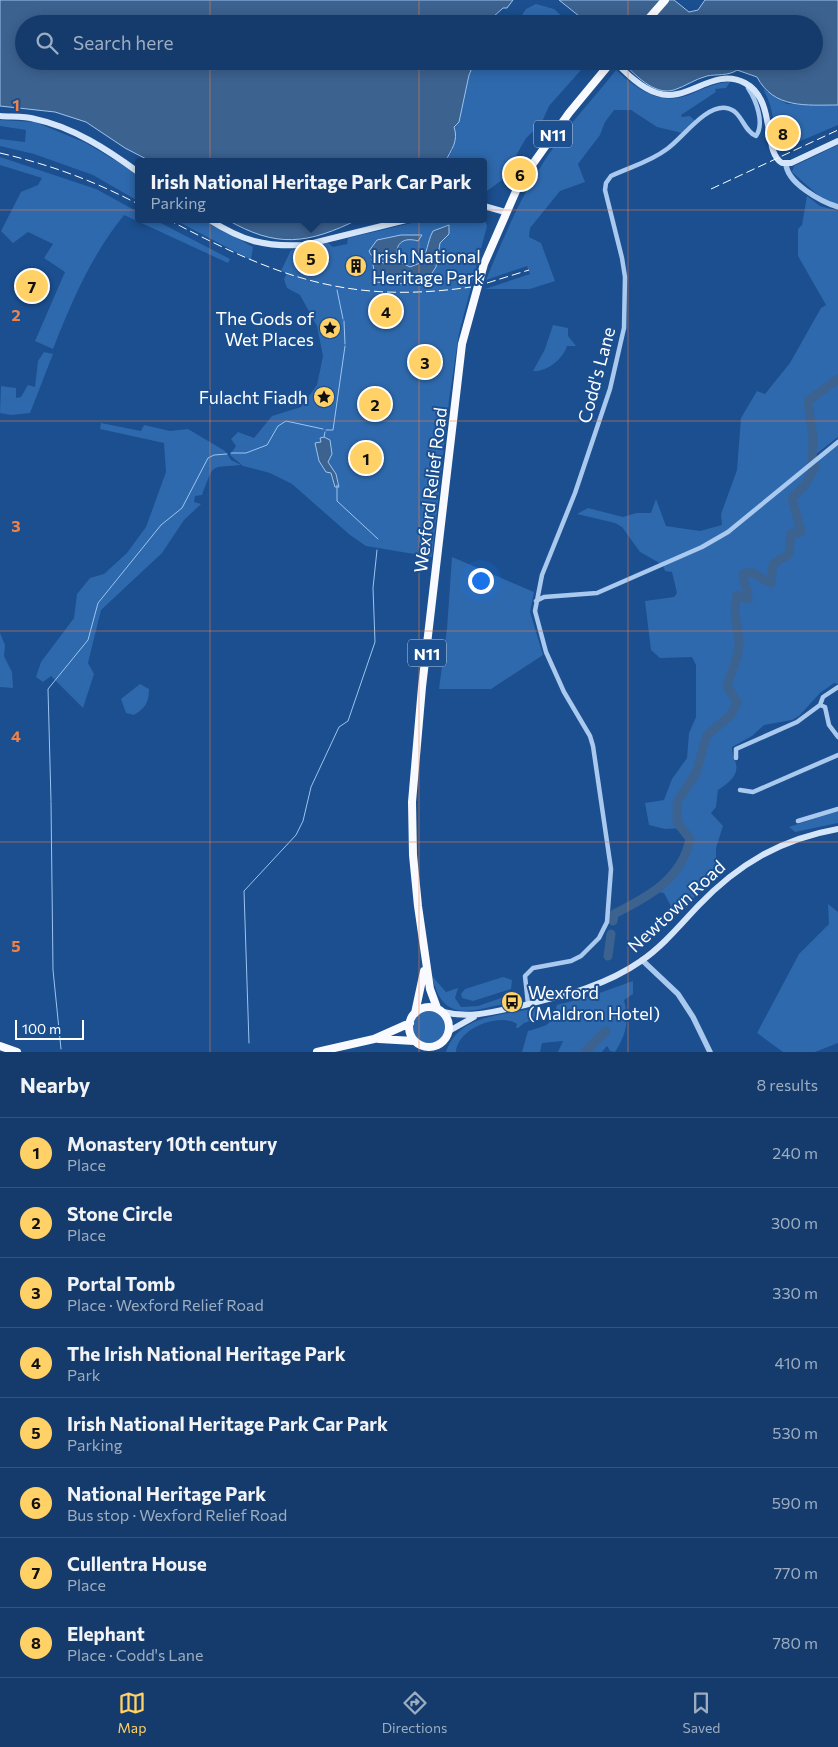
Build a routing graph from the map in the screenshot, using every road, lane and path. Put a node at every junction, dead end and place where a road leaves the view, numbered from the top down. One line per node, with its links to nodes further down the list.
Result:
1 (664, 0): 2 (highway)
2 (652, 15)
3 (605, 70): 12 (highway, Wexford Relief Road / N11)
4 (623, 70): 5 (main road)
5 (745, 83): 8 (main road); 16 (street, Codd's Lane)
6 (0, 116): 9 (main road)
7 (838, 141): 8 (main road)
8 (786, 163): 11 (street)
9 (135, 170)
10 (487, 207): 12 (main road)
11 (838, 207)
12 (505, 212): 27 (highway, Wexford Relief Road / N11)
13 (214, 223): 14 (main road)
14 (394, 223)
15 (838, 442): 16 (street)
16 (536, 602): 28 (street)
17 (838, 687): 18 (street)
18 (820, 705): 19 (street); 21 (street)
19 (838, 737)
20 (838, 755): 22 (street)
21 (736, 758)
22 (740, 790)
23 (838, 809): 24 (street)
24 (798, 821)
25 (838, 829): 26 (main road, Newtown Road)
26 (642, 960): 28 (main road, Newtown Road); 42 (street)
27 (426, 962): 29 (highway, Wexford Relief Road / N11); 30 (highway, Wexford Relief Road / N11)
28 (528, 1004): 31 (main road, Newtown Road)
29 (440, 1010): 30 (highway); 31 (main road, Newtown Road); 33 (highway)
30 (415, 1013): 32 (highway)
31 (475, 1016): 33 (main road, Newtown Road)
32 (410, 1023): 34 (highway); 35 (highway)
33 (449, 1031): 36 (highway)
34 (374, 1039): 35 (highway); 40 (highway)
35 (414, 1041): 38 (highway)
36 (443, 1042): 38 (highway); 41 (highway)
37 (0, 1046): 39 (highway)
38 (424, 1049)
39 (18, 1052)
40 (317, 1052)
41 (441, 1052)
42 (710, 1052)

